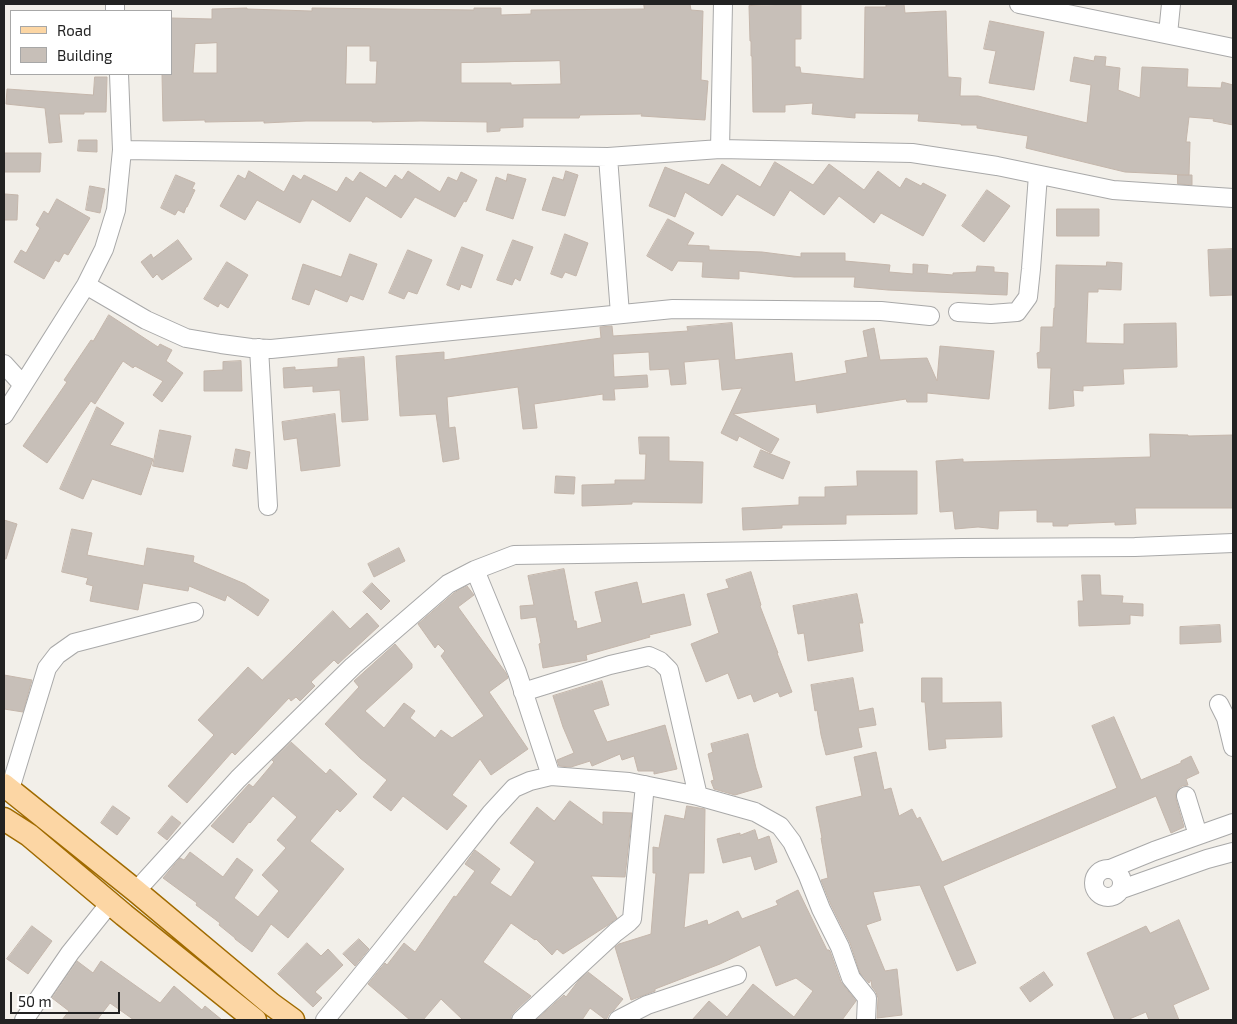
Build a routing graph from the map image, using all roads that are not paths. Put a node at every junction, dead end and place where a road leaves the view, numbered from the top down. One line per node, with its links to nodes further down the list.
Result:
1 (723, 4): 7 (street)
2 (1019, 4): 4 (street)
3 (1172, 4): 4 (street)
4 (1168, 34): 5 (street)
5 (1233, 48)
6 (119, 75): 8 (street)
7 (720, 149): 9 (street); 10 (street)
8 (122, 150): 9 (street); 12 (street)
9 (608, 157): 14 (street)
10 (1038, 175): 11 (street); 13 (street)
11 (1233, 198)
12 (86, 285): 16 (street); 18 (street)
13 (958, 312)
14 (620, 314): 15 (street); 16 (street)
15 (930, 316)
16 (259, 348): 20 (street)
17 (4, 364): 18 (street)
18 (23, 385): 19 (street)
19 (4, 415)
20 (268, 506)
21 (1233, 543): 22 (street)
22 (475, 570): 24 (street); 38 (street)
23 (194, 612): 29 (street)
24 (523, 692): 27 (street); 30 (street)
25 (1219, 704): 26 (street)
26 (1233, 747)
27 (552, 776): 28 (street); 44 (street)
28 (645, 785): 30 (street); 45 (street)
29 (7, 787): 38 (main road)
30 (698, 796): 47 (street)
31 (1186, 796): 34 (street)
32 (4, 819): 39 (main road)
33 (1233, 823): 34 (street)
34 (1198, 835): 36 (street)
35 (1233, 852): 37 (street)
36 (1110, 869): 37 (street); 37 (street)
37 (1122, 889)
38 (136, 891): 43 (main road)
39 (110, 903): 41 (street); 42 (main road)
40 (737, 975): 46 (street)
41 (24, 1020)
42 (255, 1020)
43 (292, 1020)
44 (324, 1020)
45 (521, 1020)
46 (618, 1020)
47 (866, 1020)

